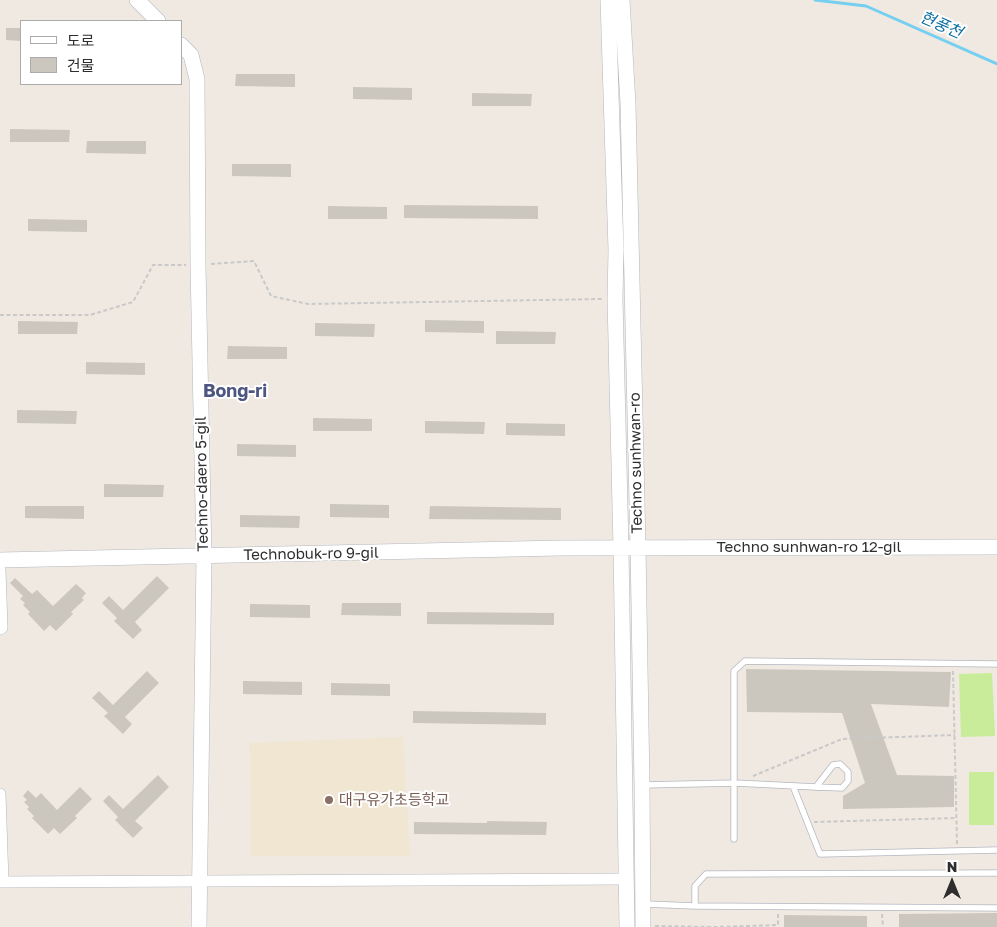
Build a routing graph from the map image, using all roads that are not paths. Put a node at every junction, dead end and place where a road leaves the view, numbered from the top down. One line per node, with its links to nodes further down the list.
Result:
1 (137, 0): 4 (street)
2 (608, 0): 8 (street, Techno sunhwan-ro)
3 (622, 0): 6 (street, Techno sunhwan-ro)
4 (157, 20)
5 (182, 46): 9 (street, Techno-daero 5-gil)
6 (638, 547): 7 (street, Techno sunhwan-ro 12-gil); 8 (street, Techno sunhwan-ro 12-gil); 15 (street, Techno sunhwan-ro)
7 (997, 547)
8 (621, 548): 9 (street, Technobuk-ro 9-gil); 22 (street, Techno sunhwan-ro)
9 (204, 556): 10 (street, Technobuk-ro 9-gil); 24 (street, Techno-daero 5-gil)
10 (0, 560)
11 (0, 570): 12 (street)
12 (0, 629)
13 (997, 664): 14 (lane)
14 (735, 783): 15 (lane); 16 (lane); 19 (lane)
15 (642, 785): 25 (street, Techno sunhwan-ro)
16 (793, 786): 17 (lane); 20 (lane)
17 (816, 787): 17 (lane)
18 (0, 794): 23 (street)
19 (734, 839)
20 (997, 850)
21 (997, 873): 26 (lane)
22 (627, 879): 24 (street); 30 (street, Techno sunhwan-ro)
23 (2, 882): 24 (street)
24 (198, 882): 29 (street, Techno-daero 5-gil)
25 (642, 904): 26 (lane); 28 (street, Techno sunhwan-ro)
26 (695, 906): 27 (lane)
27 (997, 908)
28 (643, 926)
29 (199, 927)
30 (627, 927)

